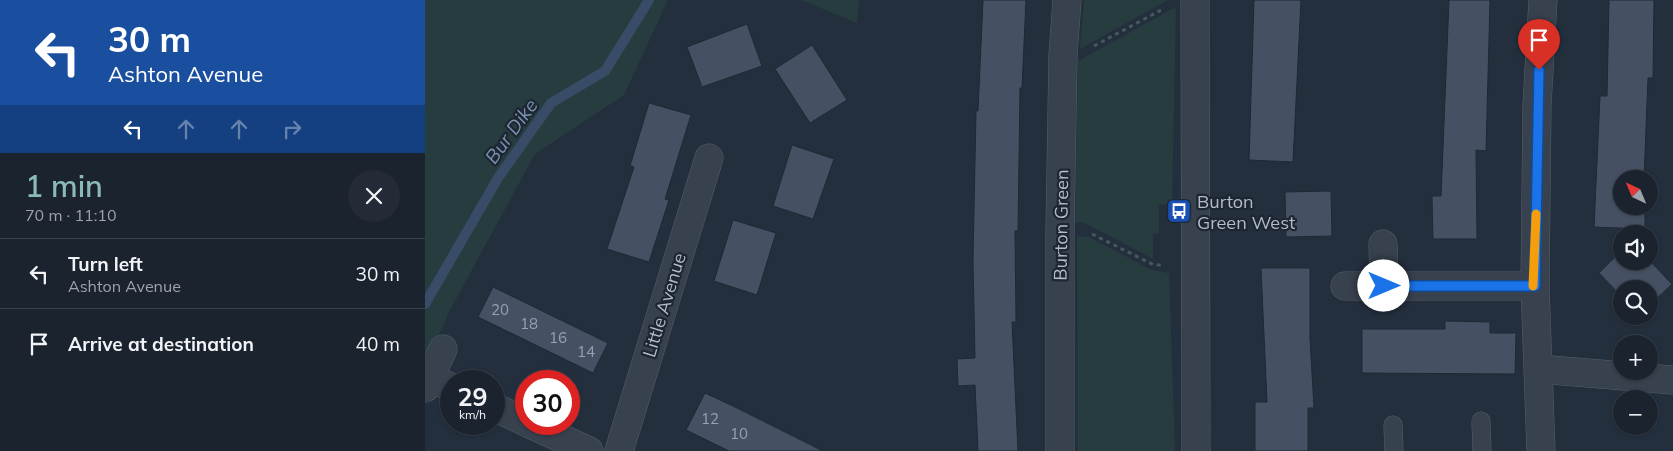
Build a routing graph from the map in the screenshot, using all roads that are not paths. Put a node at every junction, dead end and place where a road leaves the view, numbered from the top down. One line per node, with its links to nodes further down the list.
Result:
1 (1067, 0): 18 (street, Burton Green)
2 (1195, 0): 19 (street)
3 (1543, 0): 8 (street)
4 (709, 158): 17 (street, Little Avenue)
5 (1383, 244): 7 (street)
6 (1345, 286): 7 (street)
7 (1384, 286): 8 (street)
8 (1535, 286): 10 (street)
9 (443, 348): 12 (street)
10 (1539, 369): 11 (street); 22 (street)
11 (1673, 380)
12 (435, 384)
13 (1481, 421): 21 (lane)
14 (1393, 425): 20 (lane)
15 (554, 435): 16 (street)
16 (589, 451)
17 (619, 451)
18 (1060, 451)
19 (1196, 451)
20 (1393, 451)
21 (1482, 451)
22 (1541, 451)

